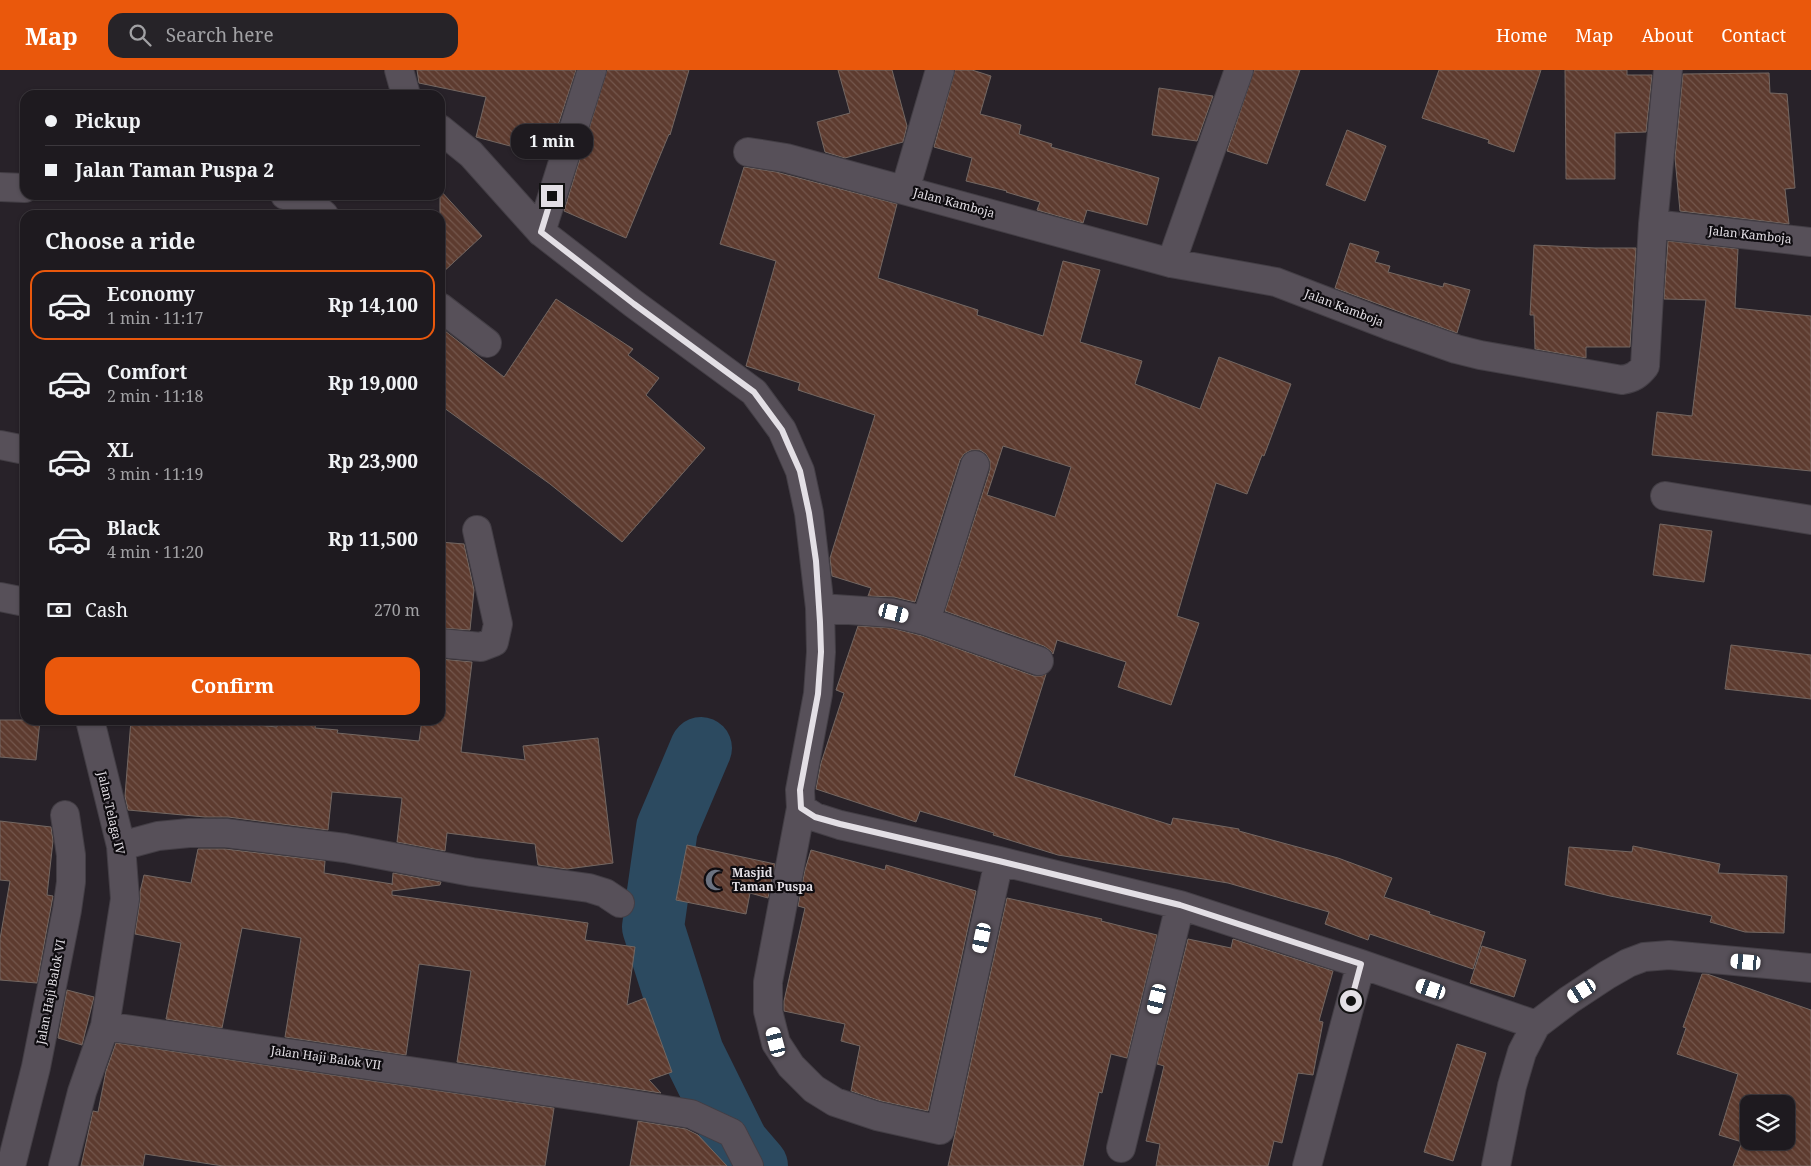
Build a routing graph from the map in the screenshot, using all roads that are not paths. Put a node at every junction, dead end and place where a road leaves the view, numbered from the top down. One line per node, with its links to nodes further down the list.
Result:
1 (399, 70): 6 (street)
2 (592, 70): 15 (street)
3 (940, 70): 11 (street)
4 (1238, 70): 17 (street)
5 (1668, 70): 14 (street)
6 (405, 90)
7 (445, 133): 15 (street)
8 (748, 152): 11 (street, Jalan Kamboja)
9 (0, 187): 10 (street)
10 (20, 188)
11 (904, 190): 17 (street, Jalan Kamboja)
12 (300, 200): 13 (street)
13 (319, 210)
14 (1653, 224): 16 (street, Jalan Kamboja); 17 (street, Jalan Kamboja)
15 (541, 232): 28 (street)
16 (1811, 242)
17 (1171, 263)
18 (445, 311): 19 (street)
19 (487, 343)
20 (0, 445): 21 (street)
21 (20, 449)
22 (975, 465): 29 (street)
23 (1665, 496): 24 (street)
24 (1811, 520)
25 (477, 530): 30 (street)
26 (0, 597): 27 (street)
27 (20, 601)
28 (820, 608): 29 (street); 33 (street)
29 (926, 621): 31 (street)
30 (445, 643)
31 (1039, 661)
32 (91, 725): 35 (street, Jalan Telaga IV)
33 (801, 808): 36 (street); 36 (street)
34 (65, 815): 44 (street, Jalan Haji Balok VI)
35 (121, 846): 37 (street); 42 (street, Jalan Telaga IV)
36 (999, 861): 38 (street)
37 (620, 903)
38 (1180, 905): 39 (street); 43 (street)
39 (1361, 964): 41 (street); 47 (street)
40 (1811, 968): 41 (street)
41 (1536, 1025): 48 (street)
42 (105, 1026): 45 (street); 46 (street, Jalan Haji Balok VII)
43 (1121, 1148)
44 (11, 1166)
45 (63, 1166)
46 (749, 1166)
47 (1307, 1166)
48 (1496, 1166)

